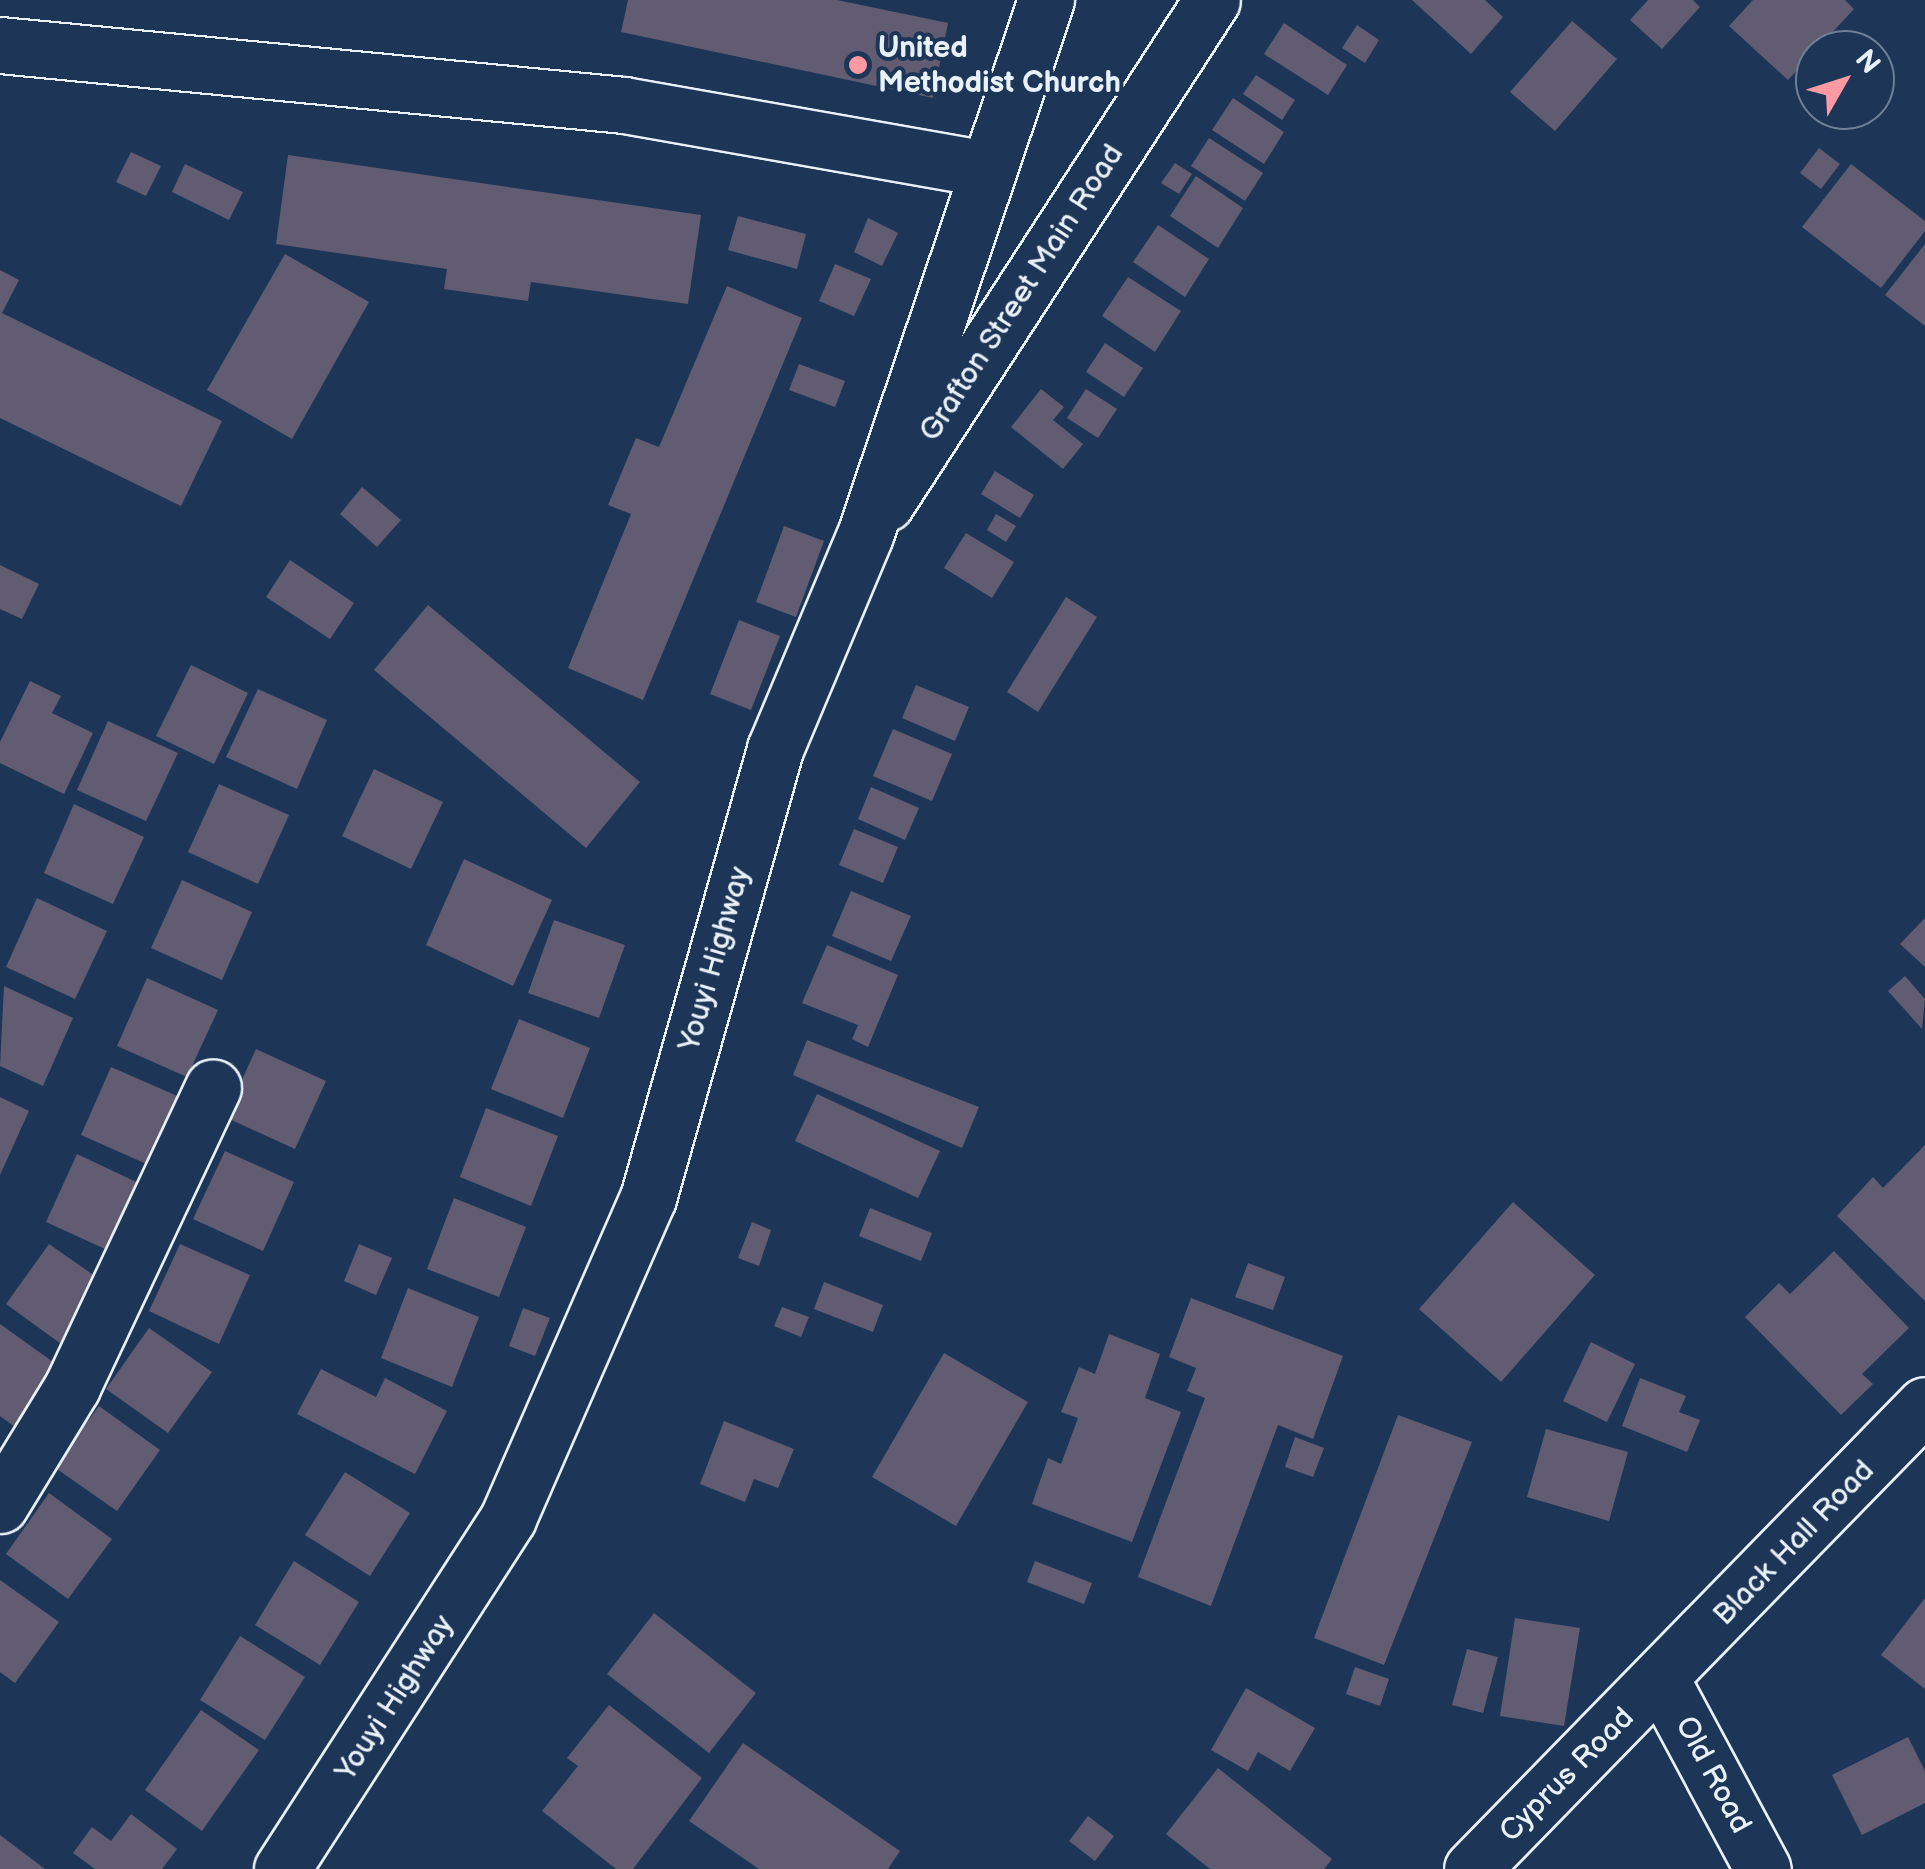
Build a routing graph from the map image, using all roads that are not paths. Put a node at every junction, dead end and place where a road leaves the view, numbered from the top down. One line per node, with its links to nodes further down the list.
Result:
1 (1046, 0): 4 (street, Youyi Highway)
2 (1212, 0): 5 (street, Grafton Street Main Road)
3 (0, 45): 4 (street)
4 (988, 169): 5 (street, Youyi Highway)
5 (865, 535): 10 (street, Youyi Highway)
6 (213, 1087): 8 (street)
7 (1925, 1405): 9 (street, Black Hall Road)
8 (0, 1505)
9 (1662, 1681): 11 (street, Cyprus Road); 12 (street, Old Road)
10 (282, 1869)
11 (1472, 1869)
12 (1763, 1869)

